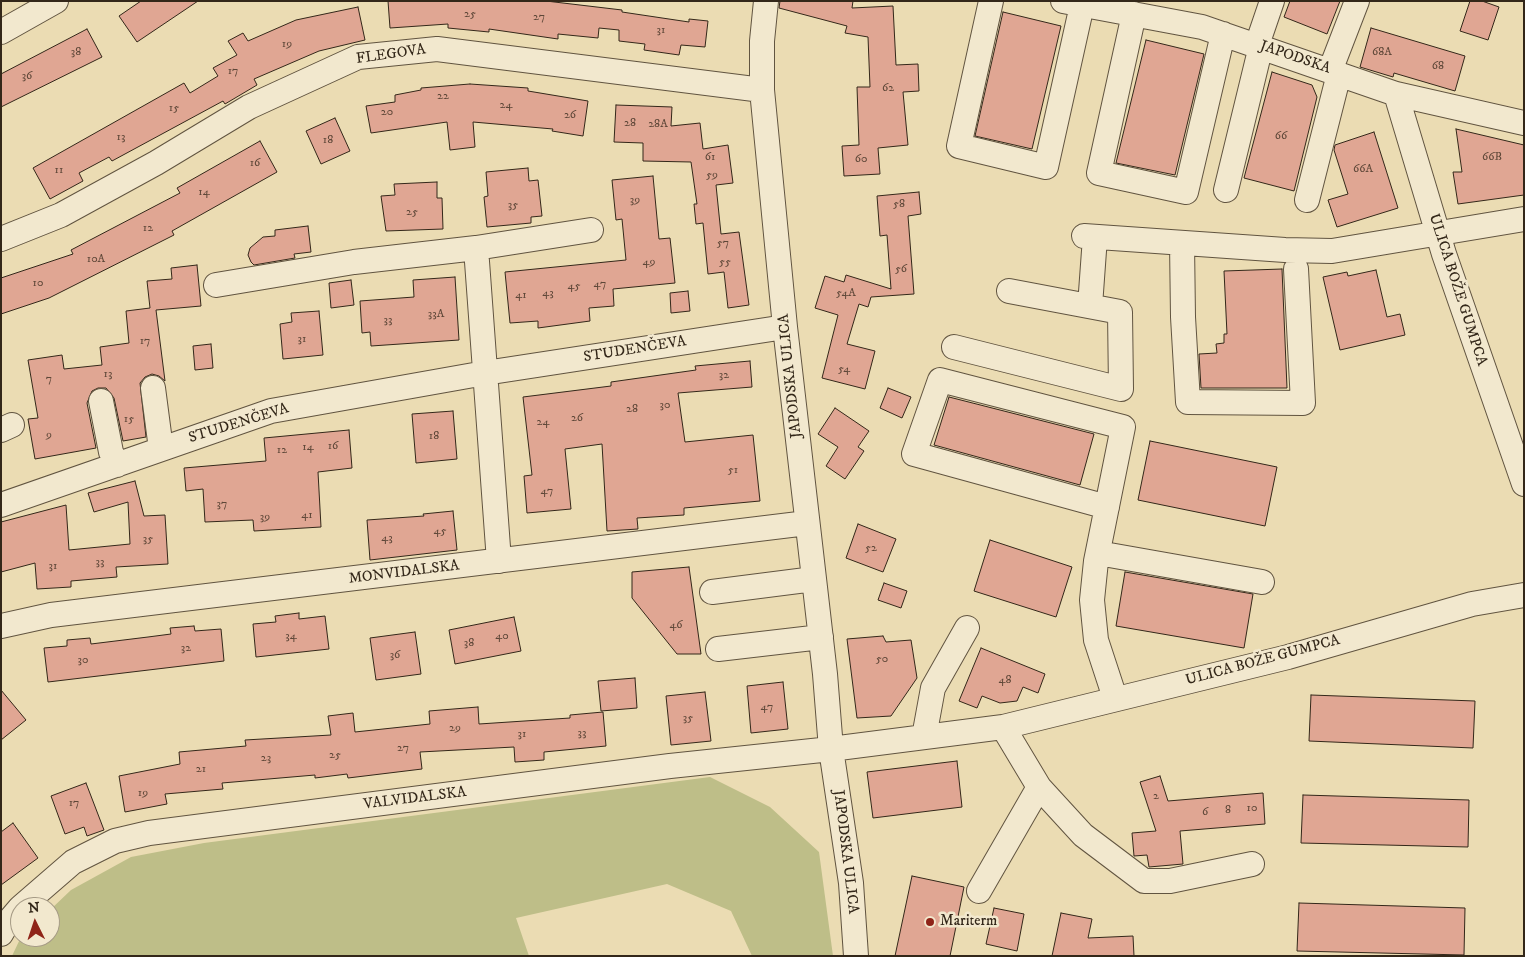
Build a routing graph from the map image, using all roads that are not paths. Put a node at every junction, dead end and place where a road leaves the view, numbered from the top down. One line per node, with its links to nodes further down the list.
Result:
1 (56, 1): 8 (street)
2 (766, 1): 12 (street, JAPODSKA ULICA)
3 (991, 1): 6 (street)
4 (1272, 1): 10 (street)
5 (1357, 1): 11 (street)
6 (1073, 3): 7 (street, JAPODSKA)
7 (1134, 14): 9 (street, JAPODSKA); 9 (street)
8 (1, 32)
9 (1223, 34): 10 (street, JAPODSKA)
10 (1259, 46): 11 (street, JAPODSKA); 15 (street)
11 (1334, 72): 13 (street, JAPODSKA); 16 (street)
12 (762, 90): 20 (street, FLEGOVA); 27 (street, JAPODSKA ULICA)
13 (1396, 94): 14 (street, JAPODSKA); 19 (street, ULICA BOŽE GUMPCA)
14 (1524, 123)
15 (1226, 190)
16 (1307, 200)
17 (1524, 219): 19 (street)
18 (591, 230): 22 (street)
19 (1438, 233): 21 (street); 34 (street, ULICA BOŽE GUMPCA)
20 (1, 239)
21 (1182, 242): 23 (street); 26 (street)
22 (476, 248): 24 (street); 29 (street)
23 (1296, 269)
24 (216, 284)
25 (1009, 291): 26 (street)
26 (1090, 306): 28 (street)
27 (785, 327): 29 (street, STUDENČEVA); 37 (street, JAPODSKA ULICA)
28 (954, 347)
29 (485, 373): 32 (street, STUDENČEVA); 39 (street)
30 (153, 388): 32 (street)
31 (101, 401): 33 (street)
32 (161, 449): 33 (street, STUDENČEVA)
33 (117, 465): 35 (street, STUDENČEVA)
34 (1524, 484)
35 (1, 505)
36 (1107, 507): 36 (street); 38 (street)
37 (807, 524): 39 (street, MONVIDALSKA); 40 (street, JAPODSKA ULICA)
38 (1098, 553): 41 (street); 48 (street)
39 (499, 561): 44 (street, MONVIDALSKA)
40 (814, 579): 42 (street); 46 (street, JAPODSKA ULICA)
41 (1262, 582)
42 (712, 592)
43 (1524, 595): 48 (street, ULICA BOŽE GUMPCA)
44 (1, 626)
45 (967, 628): 50 (street)
46 (821, 637): 47 (street); 51 (street, JAPODSKA ULICA)
47 (718, 649)
48 (1115, 698): 49 (street, ULICA BOŽE GUMPCA)
49 (1003, 727): 50 (street); 52 (street)
50 (924, 737): 51 (street)
51 (832, 749): 55 (street, VALVIDALSKA); 58 (street, JAPODSKA ULICA)
52 (1039, 787): 53 (street); 54 (street)
53 (1252, 864)
54 (979, 891)
55 (33, 897)
56 (10, 920): 57 (street, VALVIDALSKA)
57 (1, 934)
58 (856, 956)

